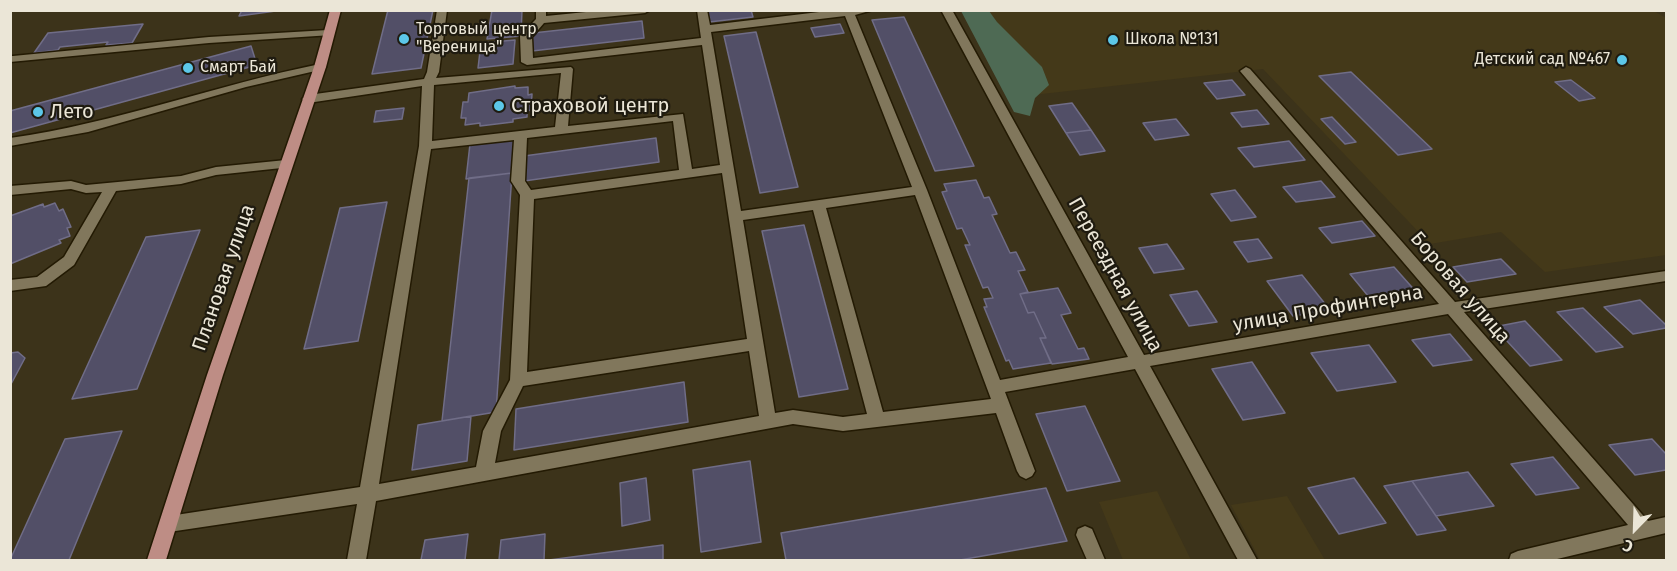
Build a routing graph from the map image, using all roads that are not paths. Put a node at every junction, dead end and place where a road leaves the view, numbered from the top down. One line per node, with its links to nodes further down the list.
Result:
1 (336, 10): 9 (main road, Плановая улица)
2 (442, 10): 14 (street)
3 (645, 10): 8 (street)
4 (702, 10): 10 (street)
5 (868, 10): 7 (street)
6 (946, 10): 33 (street, Переездная улица)
7 (849, 11): 10 (street); 24 (street)
8 (541, 15): 10 (street)
9 (328, 33): 11 (street); 12 (main road, Плановая улица)
10 (707, 35): 21 (street)
11 (13, 59)
12 (320, 67): 15 (main road, Плановая улица); 18 (street)
13 (1246, 71): 31 (street, Боровая улица)
14 (428, 82): 15 (street); 16 (street); 19 (street)
15 (308, 99): 20 (main road, Плановая улица)
16 (561, 130): 17 (street); 22 (street)
17 (521, 135): 19 (street); 26 (street)
18 (10, 142)
19 (424, 146): 41 (street)
20 (286, 164): 23 (street); 42 (main road, Плановая улица)
21 (728, 168): 22 (street); 28 (street)
22 (686, 173): 26 (street)
23 (112, 186): 25 (street); 30 (street)
24 (920, 190): 27 (street); 35 (street)
25 (10, 191)
26 (527, 195): 34 (street)
27 (818, 204): 28 (street); 37 (street)
28 (736, 216): 32 (street)
29 (1666, 276): 31 (street, улица Профинтерна)
30 (10, 286)
31 (1450, 308): 33 (street, улица Профинтерна); 44 (street, Боровая улица)
32 (756, 344): 34 (street); 38 (street)
33 (1140, 363): 35 (street, улица Профинтерна); 49 (street, Переездная улица)
34 (518, 380): 40 (street)
35 (995, 387): 36 (street)
36 (1002, 405): 37 (street); 39 (street)
37 (878, 420): 38 (street)
38 (768, 421): 40 (street)
39 (1026, 471)
40 (484, 473): 41 (street)
41 (368, 494): 42 (street); 47 (street)
42 (169, 524): 46 (main road, Плановая улица)
43 (1666, 525): 44 (street)
44 (1644, 530): 50 (street)
45 (1085, 535): 48 (street)
46 (156, 561)
47 (357, 561)
48 (1096, 561)
49 (1248, 561)
50 (1518, 561)

